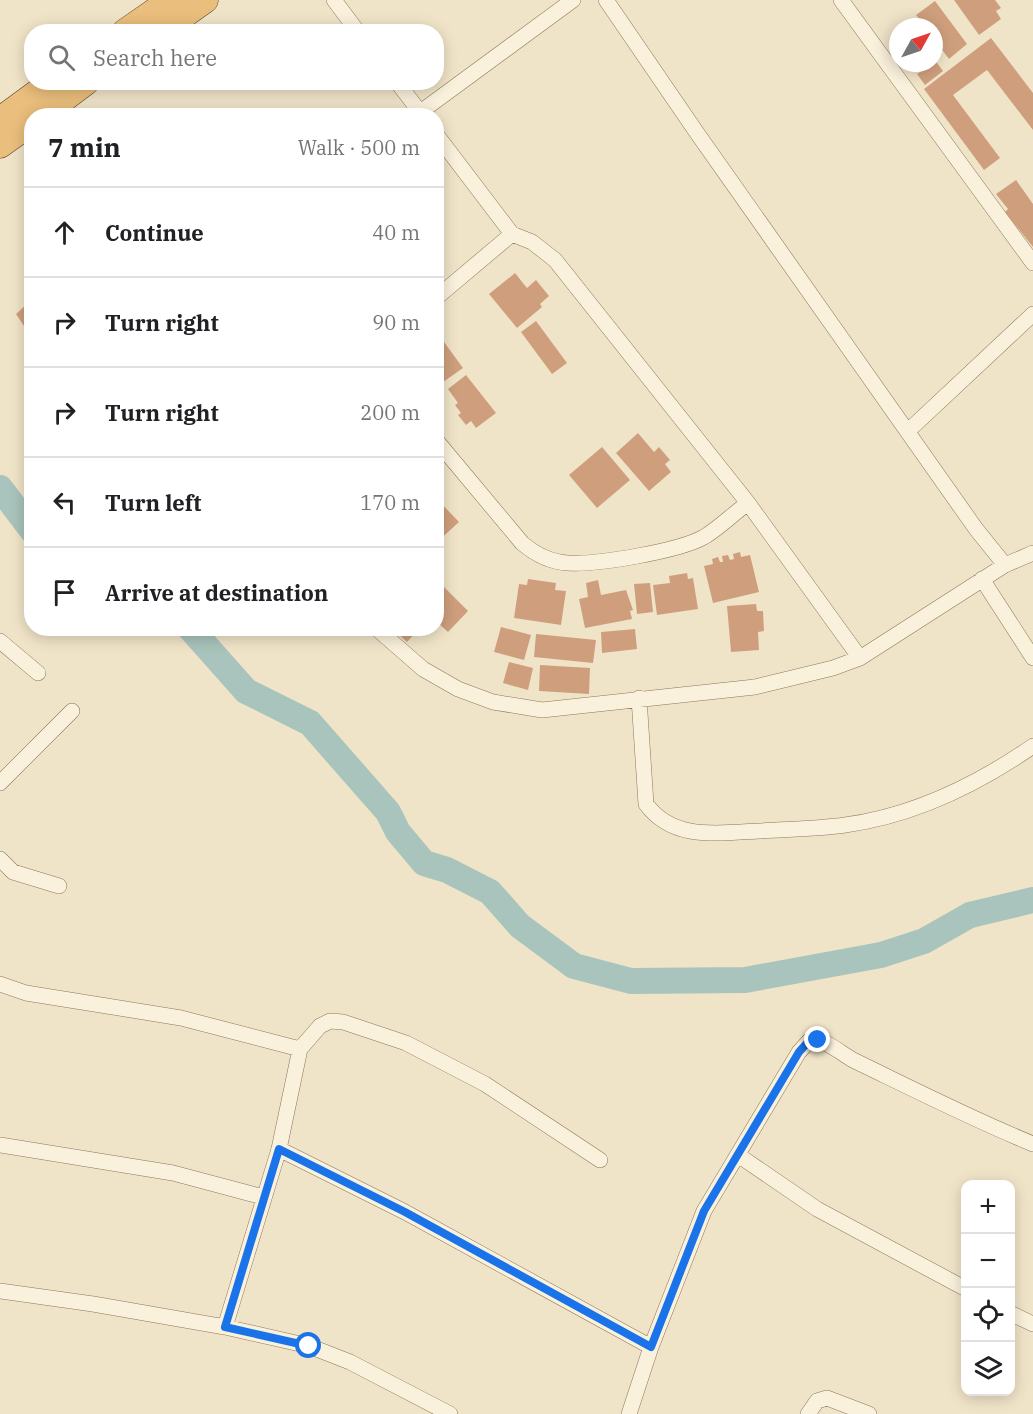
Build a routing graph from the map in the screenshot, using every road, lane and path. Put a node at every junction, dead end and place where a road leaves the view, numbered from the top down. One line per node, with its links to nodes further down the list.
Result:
1 (171, 0): 7 (highway)
2 (205, 0): 8 (highway)
3 (334, 0): 9 (street)
4 (573, 0): 15 (street)
5 (606, 0): 24 (street)
6 (841, 0): 21 (street)
7 (136, 24)
8 (171, 24)
9 (352, 24)
10 (41, 90): 16 (highway)
11 (76, 90): 13 (highway)
12 (403, 90): 14 (street)
13 (52, 108)
14 (415, 108)
15 (427, 108)
16 (0, 120)
17 (24, 129): 18 (highway)
18 (0, 145)
19 (444, 145): 20 (street)
20 (512, 234): 22 (street); 26 (street)
21 (1033, 263)
22 (444, 291)
23 (1033, 314): 24 (street)
24 (908, 431): 28 (street)
25 (444, 450): 26 (street)
26 (748, 503): 32 (street)
27 (1033, 553): 28 (street)
28 (1005, 565): 29 (street)
29 (982, 579): 32 (street); 33 (street)
30 (385, 636): 35 (street)
31 (0, 641): 34 (street)
32 (860, 658): 35 (street)
33 (1033, 658)
34 (38, 673)
35 (639, 698): 37 (street)
36 (72, 711): 38 (street)
37 (1033, 746)
38 (0, 783)
39 (0, 859): 40 (street)
40 (59, 886)
41 (0, 984): 42 (street)
42 (300, 1049): 45 (street); 47 (street)
43 (1033, 1144): 46 (street)
44 (0, 1145): 48 (street)
45 (279, 1149): 48 (street); 54 (street)
46 (738, 1155): 49 (street); 54 (street)
47 (600, 1160)
48 (263, 1197): 53 (street)
49 (964, 1288)
50 (0, 1291): 53 (street)
51 (1015, 1314): 52 (street)
52 (1033, 1324)
53 (225, 1327): 55 (street)
54 (651, 1347): 56 (street)
55 (450, 1414)
56 (629, 1414)
57 (808, 1414): 58 (street)
58 (868, 1414)

